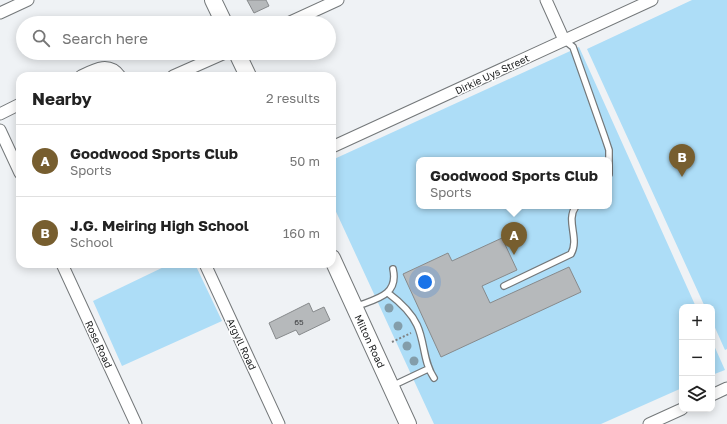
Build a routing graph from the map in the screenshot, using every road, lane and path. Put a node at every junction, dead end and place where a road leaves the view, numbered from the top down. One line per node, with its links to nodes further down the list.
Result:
1 (28, 0): 6 (street)
2 (213, 0): 7 (street)
3 (338, 0): 8 (street)
4 (546, 0): 9 (street)
5 (652, 0): 9 (street, Dirkie Uys Street)
6 (0, 13)
7 (221, 16)
8 (303, 16)
9 (564, 40): 19 (street, Dirkie Uys Street); 20 (lane)
10 (209, 60): 14 (street)
11 (240, 60): 15 (street)
12 (90, 72): 13 (street)
13 (116, 72)
14 (182, 72)
15 (246, 72)
16 (16, 106): 17 (street)
17 (0, 114)
18 (0, 130): 21 (street)
19 (336, 145)
20 (609, 157)
21 (16, 164)
22 (575, 209): 27 (lane)
23 (336, 267): 29 (street, Milton Road)
24 (64, 268): 38 (street, Rose Road)
25 (207, 268): 39 (street, Argyll Road)
26 (394, 269): 28 (lane)
27 (504, 286)
28 (388, 293): 29 (lane); 30 (lane)
29 (355, 307): 34 (street, Milton Road)
30 (418, 329): 31 (path); 32 (lane)
31 (392, 342)
32 (428, 369): 33 (lane); 34 (lane)
33 (434, 378)
34 (391, 387): 40 (street, Milton Road)
35 (726, 390): 36 (street)
36 (715, 394)
37 (679, 410): 41 (street)
38 (136, 424)
39 (279, 424)
40 (408, 424)
41 (649, 424)

